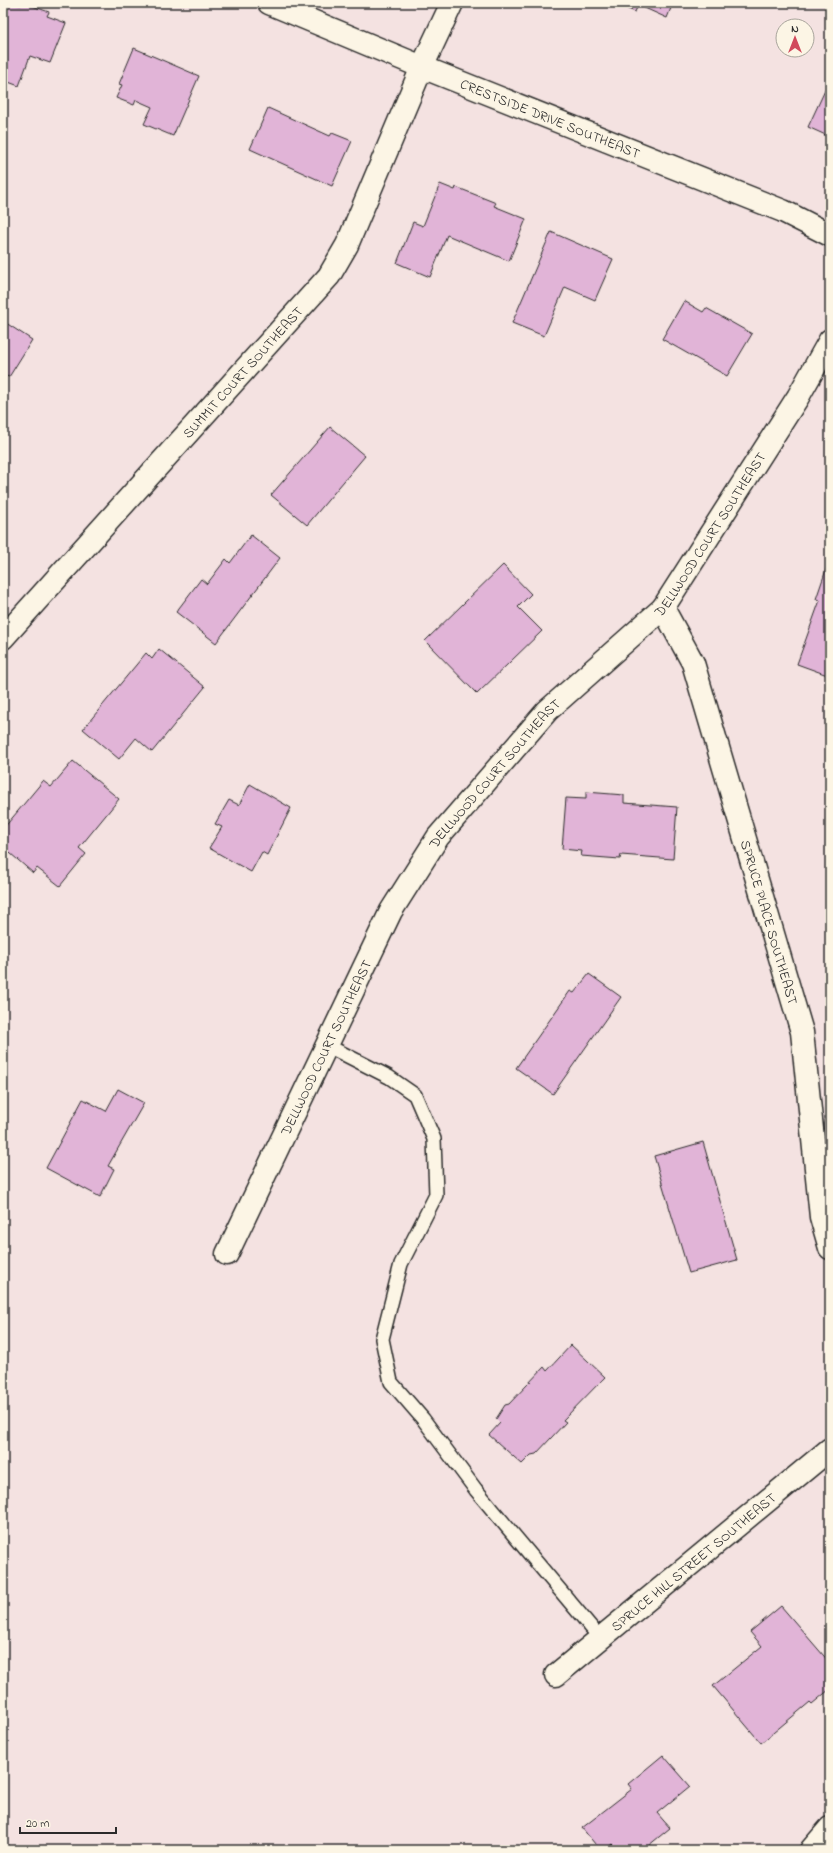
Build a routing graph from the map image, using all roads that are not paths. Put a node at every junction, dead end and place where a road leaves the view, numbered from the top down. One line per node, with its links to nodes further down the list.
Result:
1 (269, 3): 3 (street, CRESTSIDE DRIVE SOUTHEAST)
2 (452, 3): 3 (street, SUMMIT COURT SOUTHEAST)
3 (422, 67): 4 (street, CRESTSIDE DRIVE SOUTHEAST); 7 (street, SUMMIT COURT SOUTHEAST)
4 (830, 235)
5 (830, 340): 6 (street, DELLWOOD COURT SOUTHEAST)
6 (662, 608): 8 (street, DELLWOOD COURT SOUTHEAST); 9 (street, SPRUCE PLACE SOUTHEAST)
7 (3, 638)
8 (326, 1045): 10 (street, DELLWOOD COURT SOUTHEAST); 12 (lane)
9 (830, 1248)
10 (227, 1254)
11 (830, 1449): 12 (street, SPRUCE HILL STREET SOUTHEAST)
12 (600, 1639): 13 (street, SPRUCE HILL STREET SOUTHEAST)
13 (556, 1675)
14 (830, 1828): 15 (street)
15 (811, 1850)

